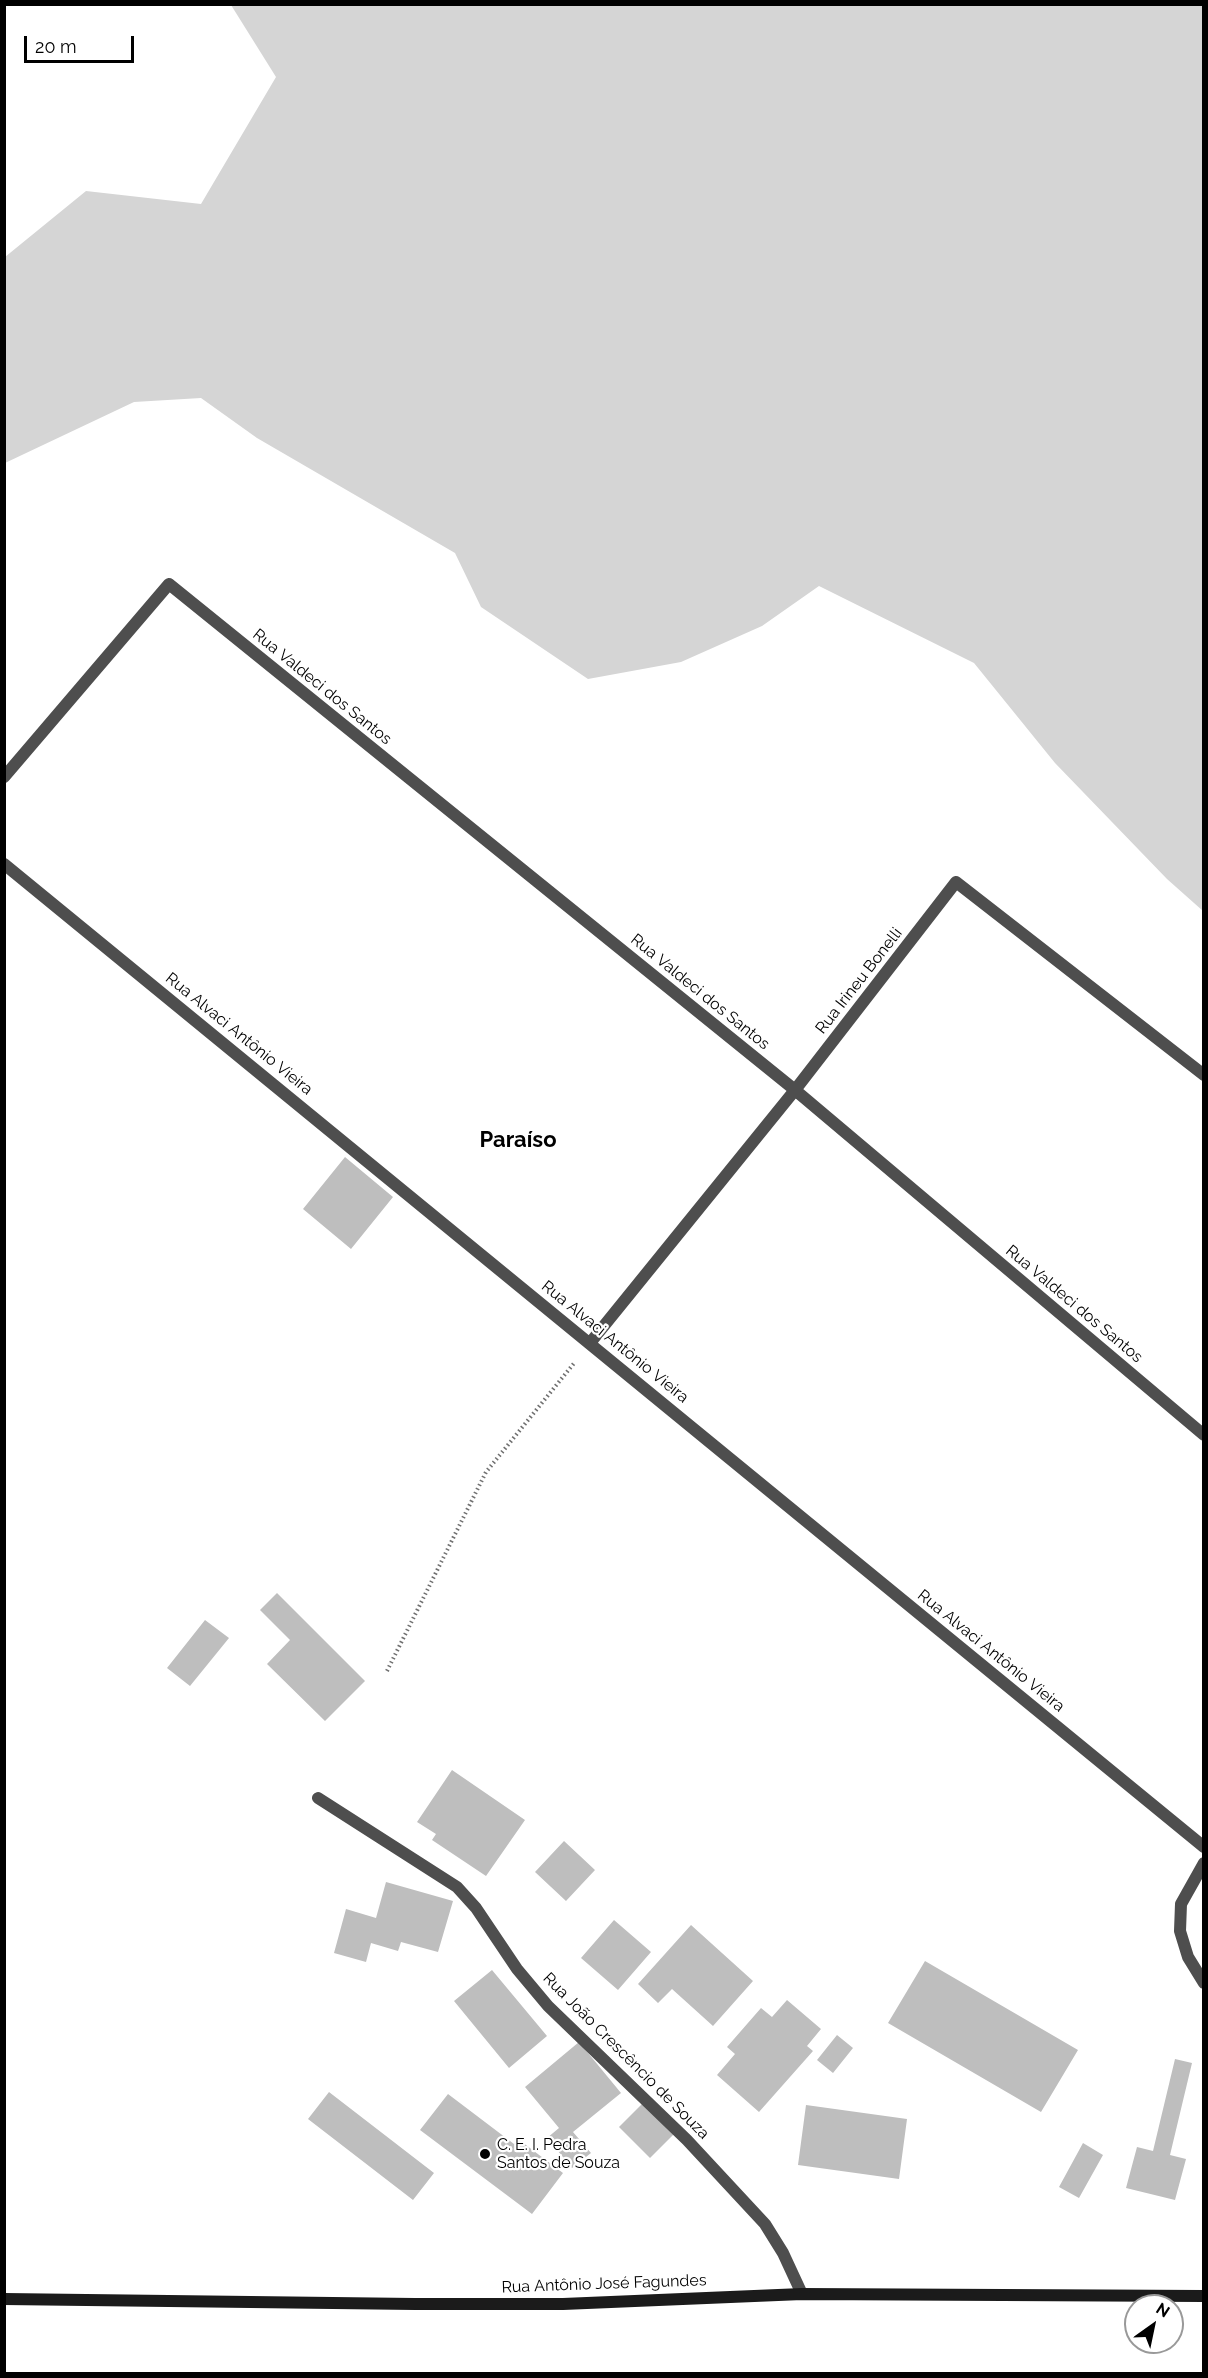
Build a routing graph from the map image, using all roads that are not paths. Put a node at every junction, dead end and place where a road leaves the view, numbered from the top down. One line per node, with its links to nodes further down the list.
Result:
1 (4, 777): 4 (street, Rua Valdeci dos Santos)
2 (4, 864): 5 (street, Rua Alvaci Antônio Vieira)
3 (1203, 1075): 4 (street, Rua Irineu Bonelli)
4 (795, 1090): 5 (street, Rua Irineu Bonelli); 6 (street, Rua Valdeci dos Santos)
5 (590, 1343): 8 (street, Rua Alvaci Antônio Vieira)
6 (1203, 1435)
7 (318, 1798): 11 (street, Rua João Crescêncio de Souza)
8 (1203, 1847)
9 (1203, 1863): 10 (street)
10 (1203, 1983)
11 (802, 2294): 12 (main road, Rua Antônio José Fagundes); 13 (main road, Rua Antônio José Fagundes)
12 (1203, 2296)
13 (4, 2299)

